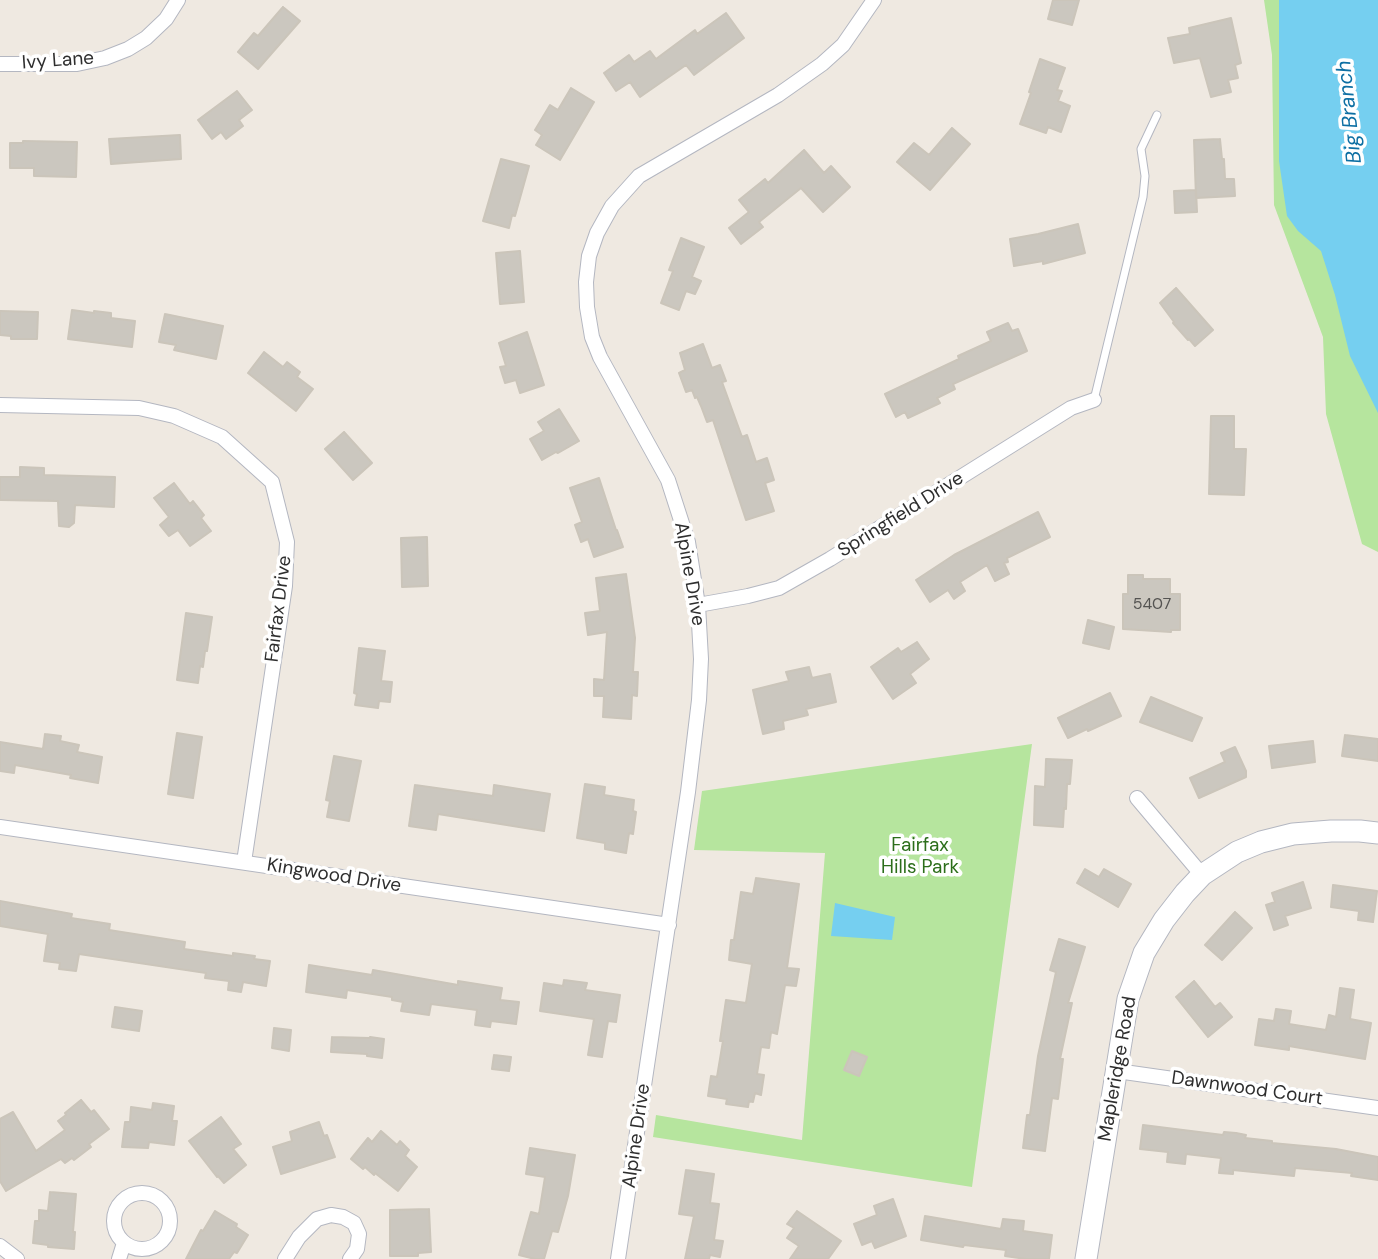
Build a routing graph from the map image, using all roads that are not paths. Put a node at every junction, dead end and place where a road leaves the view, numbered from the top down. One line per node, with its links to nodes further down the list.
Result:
1 (178, 0): 3 (street, Ivy Lane)
2 (874, 0): 7 (street, Alpine Drive)
3 (0, 64)
4 (1157, 115): 5 (lane)
5 (1094, 400): 7 (street, Springfield Drive)
6 (0, 405): 11 (street, Fairfax Drive)
7 (698, 605): 13 (street, Alpine Drive)
8 (1137, 798): 12 (street)
9 (0, 827): 11 (street, Kingwood Drive)
10 (1378, 833): 12 (street, Mapleridge Road)
11 (244, 862): 13 (street, Kingwood Drive)
12 (1202, 875): 14 (street, Mapleridge Road)
13 (669, 925): 22 (street, Alpine Drive)
14 (1117, 1071): 15 (street, Dawnwood Court); 23 (street, Mapleridge Road)
15 (1378, 1108)
16 (124, 1243): 16 (street); 19 (street)
17 (0, 1246): 18 (street)
18 (17, 1259)
19 (119, 1259)
20 (285, 1259): 21 (street)
21 (350, 1259)
22 (618, 1259)
23 (1086, 1259)

